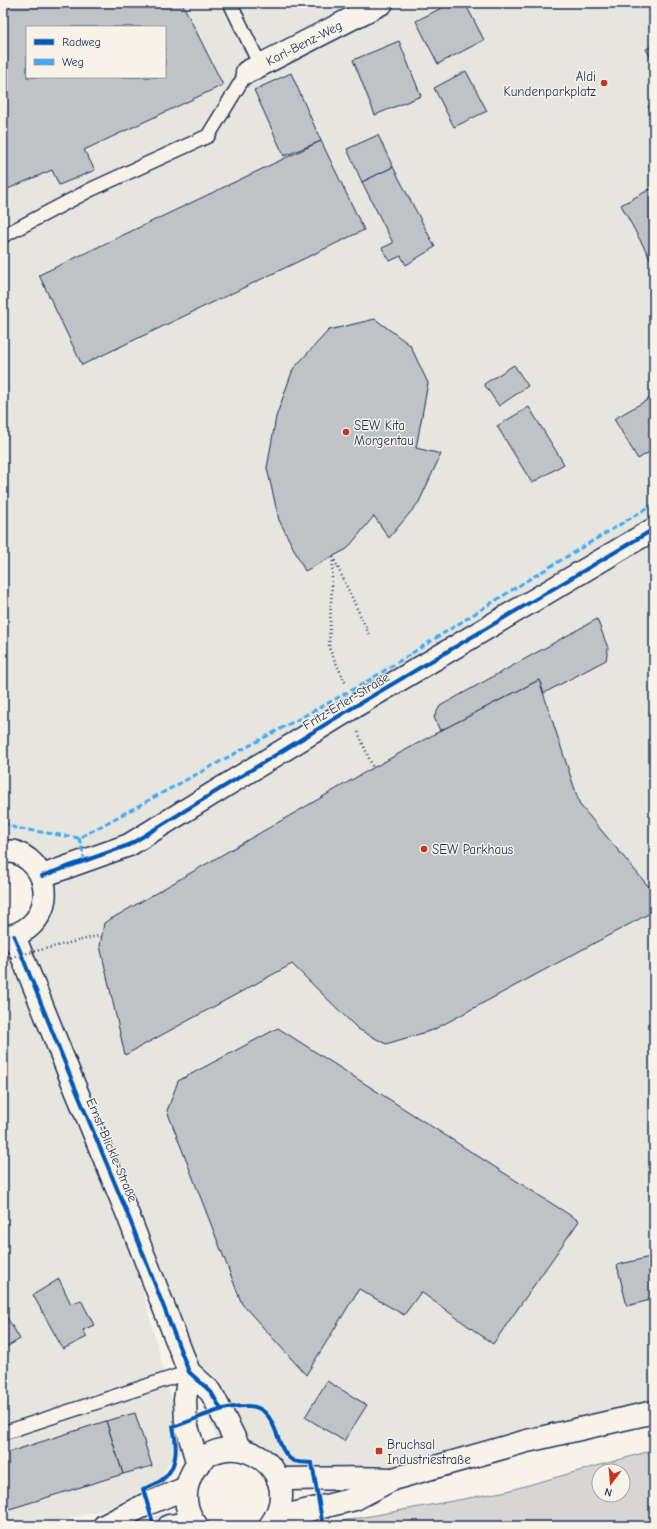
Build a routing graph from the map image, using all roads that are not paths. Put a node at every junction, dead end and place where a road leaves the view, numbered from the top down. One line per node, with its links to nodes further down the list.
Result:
1 (230, 3): 3 (lane)
2 (382, 3): 3 (street, Karl-Benz-Weg)
3 (254, 68): 4 (lane)
4 (3, 236)
5 (654, 529): 7 (street, Fritz-Erler-Straße)
6 (3, 852): 7 (street, Ernst-Blickle-Straße)
7 (42, 876): 8 (street, Ernst-Blickle-Straße)
8 (9, 937): 9 (street, Ernst-Blickle-Straße)
9 (189, 1372): 11 (lane); 12 (street, Ernst-Blickle-Straße); 13 (street, Ernst-Blickle-Straße)
10 (654, 1412): 15 (street)
11 (3, 1434)
12 (240, 1449): 13 (street); 14 (street)
13 (198, 1464): 16 (street)
14 (278, 1479): 15 (street); 17 (street)
15 (393, 1479): 17 (street)
16 (186, 1488): 18 (street); 19 (street)
17 (273, 1522)
18 (195, 1524): 20 (street)
19 (104, 1526)
20 (169, 1526)

